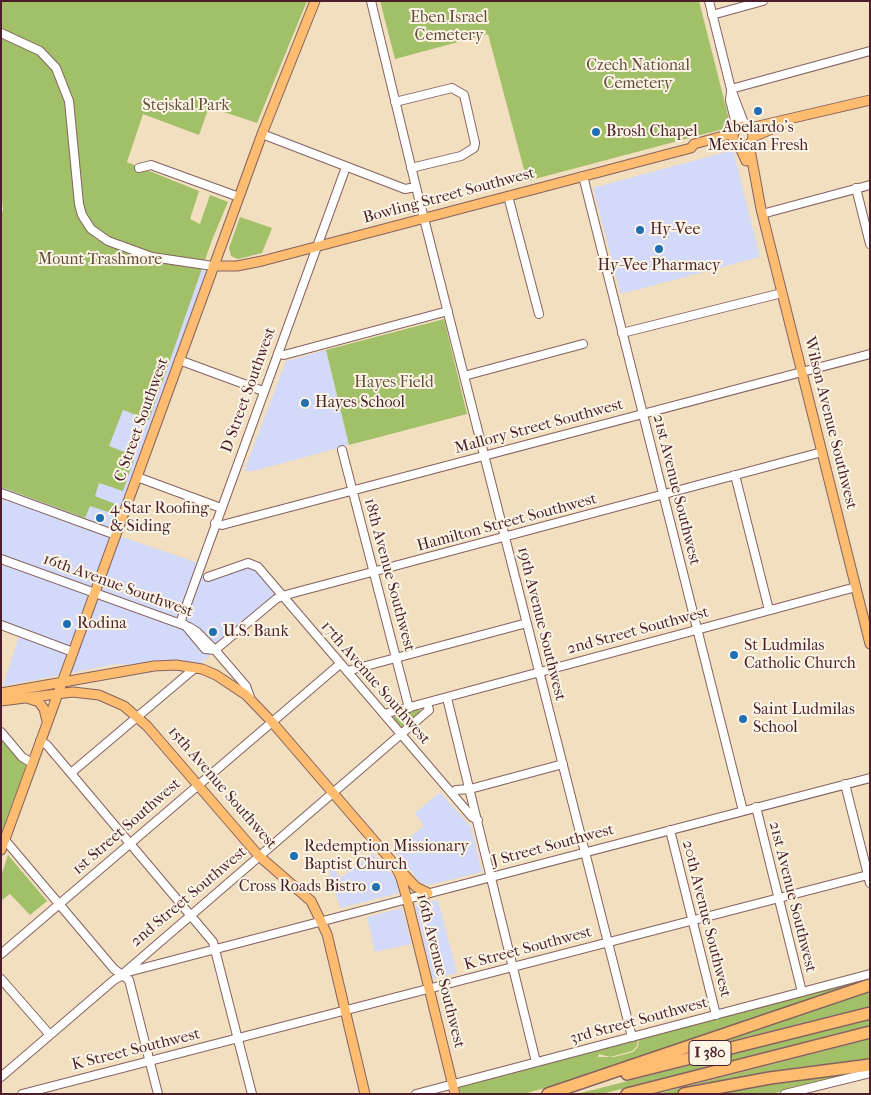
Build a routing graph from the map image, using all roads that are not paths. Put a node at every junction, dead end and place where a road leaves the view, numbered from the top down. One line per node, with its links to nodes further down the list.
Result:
1 (315, 1): 11 (main road, C Street Southwest)
2 (371, 1): 10 (street, 19th Avenue Southwest)
3 (708, 1): 5 (street)
4 (763, 1): 5 (street)
5 (712, 15): 8 (street)
6 (1, 33): 26 (street)
7 (870, 51): 8 (street)
8 (731, 89): 12 (street)
9 (870, 100): 12 (main road, Bowling Street Southwest)
10 (395, 102): 15 (street, 19th Avenue Southwest); 15 (street)
11 (262, 134): 13 (street); 21 (main road, C Street Southwest)
12 (743, 135): 16 (main road, Bowling Street Southwest); 22 (main road, Wilson Avenue Southwest)
13 (346, 167): 18 (street); 25 (street, D Street Southwest)
14 (139, 168): 21 (street)
15 (411, 168): 18 (street, 19th Avenue Southwest)
16 (583, 176): 20 (main road, Bowling Street Southwest); 30 (street, 21st Avenue Southwest)
17 (870, 185): 19 (street)
18 (416, 187): 23 (street, 19th Avenue Southwest)
19 (856, 188): 22 (street); 24 (street)
20 (508, 196): 23 (main road, Bowling Street Southwest); 29 (street)
21 (239, 197): 26 (main road, C Street Southwest)
22 (762, 211): 27 (main road, Wilson Avenue Southwest)
23 (424, 218): 25 (main road, Bowling Street Southwest); 28 (street, 19th Avenue Southwest)
24 (870, 244)
25 (316, 247): 26 (main road, Bowling Street Southwest); 32 (street, D Street Southwest)
26 (214, 266): 34 (main road, C Street Southwest)
27 (782, 293): 30 (street); 35 (main road, Wilson Avenue Southwest)
28 (448, 311): 32 (street); 36 (street, 19th Avenue Southwest)
29 (538, 314)
30 (622, 332): 38 (street, 21st Avenue Southwest)
31 (583, 344): 36 (street)
32 (278, 353): 37 (street, D Street Southwest)
33 (870, 354): 35 (street, Mallory Street Southwest)
34 (180, 360): 37 (street); 43 (main road, C Street Southwest)
35 (802, 371): 38 (street, Mallory Street Southwest); 40 (main road, Wilson Avenue Southwest)
36 (464, 376): 41 (street, 19th Avenue Southwest)
37 (263, 391): 47 (street, D Street Southwest)
38 (643, 414): 41 (street, Mallory Street Southwest); 46 (street, 21st Avenue Southwest)
39 (342, 450): 44 (street, 18th Avenue Southwest)
40 (822, 452): 42 (street, Hamilton Street Southwest); 54 (main road, Wilson Avenue Southwest)
41 (484, 456): 44 (street, Mallory Street Southwest); 50 (street, 19th Avenue Southwest)
42 (735, 475): 46 (street, Hamilton Street Southwest); 57 (street)
43 (137, 477): 47 (street); 49 (main road, C Street Southwest)
44 (352, 490): 48 (street, Mallory Street Southwest); 52 (street, 18th Avenue Southwest)
45 (1, 493): 49 (street)
46 (663, 495): 50 (street, Hamilton Street Southwest); 62 (street, 21st Avenue Southwest)
47 (221, 508): 48 (street, D Street Southwest)
48 (215, 524): 60 (street, D Street Southwest)
49 (116, 535): 55 (main road, C Street Southwest)
50 (505, 537): 52 (street, Hamilton Street Southwest); 59 (street, 19th Avenue Southwest)
51 (1, 559): 55 (street, 16th Avenue Southwest)
52 (374, 573): 56 (street, Hamilton Street Southwest); 66 (street, 18th Avenue Southwest)
53 (208, 577): 56 (street, 17th Avenue Southwest)
54 (856, 587): 57 (street, 2nd Street Southwest); 58 (main road, Wilson Avenue Southwest)
55 (95, 593): 60 (street, 16th Avenue Southwest); 65 (main road, C Street Southwest)
56 (282, 596): 64 (street, Hamilton Street Southwest); 67 (street, 17th Avenue Southwest)
57 (769, 610): 62 (street, 2nd Street Southwest)
58 (866, 617): 63 (main road, Wilson Avenue Southwest)
59 (527, 623): 66 (street); 70 (street, 19th Avenue Southwest)
60 (183, 624): 64 (street, 16th Avenue Southwest)
61 (1, 625): 65 (street)
62 (697, 629): 70 (street, 2nd Street Southwest); 96 (street, 21st Avenue Southwest)
63 (870, 644)
64 (215, 650): 76 (street, 16th Avenue Southwest)
65 (73, 652): 71 (main road, C Street Southwest)
66 (396, 657): 69 (street); 78 (street, 18th Avenue Southwest)
67 (340, 664): 69 (street, 17th Avenue Southwest); 82 (street, 1st Street Southwest)
68 (195, 668): 71 (main road, 16th Avenue Southwest); 76 (main road, 16th Avenue Southwest); 80 (street)
69 (347, 671): 79 (street, 17th Avenue Southwest)
70 (539, 672): 74 (street, 2nd Street Southwest); 87 (street, 19th Avenue Southwest)
71 (59, 688): 72 (main road); 73 (main road); 80 (main road, 15th Avenue Southwest); 81 (main road, C Street Southwest)
72 (1, 692)
73 (23, 698): 75 (main road); 81 (main road)
74 (447, 698): 77 (street, 2nd Street Southwest); 92 (street)
75 (1, 701)
76 (252, 702): 82 (main road, 16th Avenue Southwest)
77 (428, 703): 78 (street, 2nd Street Southwest); 84 (street, 2nd Street Southwest)
78 (409, 708): 79 (street, 2nd Street Southwest)
79 (384, 714): 84 (street, 17th Avenue Southwest)
80 (138, 716): 88 (street); 91 (main road, 15th Avenue Southwest)
81 (47, 722): 85 (main road, C Street Southwest)
82 (272, 722): 91 (street, 1st Street Southwest); 93 (main road, 16th Avenue Southwest)
83 (1, 732): 86 (street)
84 (401, 734): 93 (street, 2nd Street Southwest); 94 (street, 17th Avenue Southwest)
85 (40, 741): 86 (main road, C Street Southwest); 88 (street)
86 (32, 763): 99 (main road, C Street Southwest)
87 (562, 764): 92 (street); 102 (street, 19th Avenue Southwest)
88 (72, 773): 100 (street)
89 (870, 778): 90 (street, J Street Southwest)
90 (845, 784): 95 (street, J Street Southwest); 105 (street)
91 (198, 785): 100 (street, 1st Street Southwest); 103 (main road, 15th Avenue Southwest)
92 (470, 788): 94 (street); 97 (street)
93 (333, 793): 103 (street, 2nd Street Southwest); 104 (main road, 16th Avenue Southwest)
94 (452, 793): 97 (street, 17th Avenue Southwest)
95 (756, 807): 96 (street, J Street Southwest); 109 (street, 21st Avenue Southwest)
96 (743, 811): 98 (street, J Street Southwest)
97 (478, 820): 106 (street)
98 (670, 830): 102 (street, J Street Southwest); 113 (street, 20th Avenue Southwest)
99 (5, 840): 101 (main road, C Street Southwest); 111 (street)
100 (131, 843): 111 (street, 1st Street Southwest); 112 (street)
101 (1, 850)
102 (585, 852): 106 (street, J Street Southwest); 115 (street, 19th Avenue Southwest)
103 (259, 856): 112 (street, 2nd Street Southwest); 114 (main road, 15th Avenue Southwest)
104 (395, 865): 108 (main road); 110 (main road, 16th Avenue Southwest)
105 (868, 875): 107 (street); 109 (street, K Street Southwest)
106 (492, 876): 108 (street, J Street Southwest); 118 (street)
107 (870, 883)
108 (428, 893): 110 (street, J Street Southwest)
109 (778, 898): 113 (street, K Street Southwest); 124 (street, 21st Avenue Southwest)
110 (407, 899): 114 (street, J Street Southwest); 123 (main road, 16th Avenue Southwest)
111 (59, 904): 117 (street, 1st Street Southwest); 119 (street)
112 (191, 914): 116 (street); 119 (street, 2nd Street Southwest)
113 (692, 920): 115 (street, K Street Southwest); 127 (street, 20th Avenue Southwest)
114 (322, 921): 116 (street, J Street Southwest); 125 (main road, 15th Avenue Southwest)
115 (608, 942): 118 (street, K Street Southwest); 130 (street, 19th Avenue Southwest)
116 (216, 948): 119 (street, J Street Southwest); 131 (street)
117 (1, 954)
118 (513, 968): 123 (street, K Street Southwest); 133 (street)
119 (125, 973): 129 (street, 2nd Street Southwest); 132 (street)
120 (870, 974): 124 (street, 3rd Street Southwest)
121 (1, 979): 129 (street)
122 (870, 984): 146 (highway)
123 (429, 989): 125 (street, K Street Southwest); 138 (main road, 16th Avenue Southwest)
124 (802, 992): 127 (street, 3rd Street Southwest)
125 (346, 1011): 131 (street, K Street Southwest); 143 (main road, 15th Avenue Southwest)
126 (870, 1013): 146 (highway, I 380)
127 (716, 1015): 130 (street, 3rd Street Southwest)
128 (870, 1032): 147 (highway, I 380)
129 (50, 1035): 136 (street, 2nd Street Southwest)
130 (632, 1037): 133 (street, 3rd Street Southwest)
131 (239, 1039): 132 (street, K Street Southwest); 142 (street)
132 (150, 1061): 137 (street, K Street Southwest); 141 (street)
133 (536, 1062): 138 (street, 3rd Street Southwest)
134 (870, 1065): 148 (highway)
135 (870, 1074): 149 (street)
136 (1, 1077)
137 (60, 1084): 139 (street, K Street Southwest); 140 (street)
138 (452, 1084): 144 (street, 3rd Street Southwest); 145 (main road, 16th Avenue Southwest)
139 (22, 1094)
140 (62, 1094)
141 (158, 1094)
142 (252, 1094)
143 (365, 1094)
144 (416, 1094)
145 (455, 1094)
146 (549, 1094)
147 (628, 1094)
148 (684, 1094)
149 (786, 1094)

